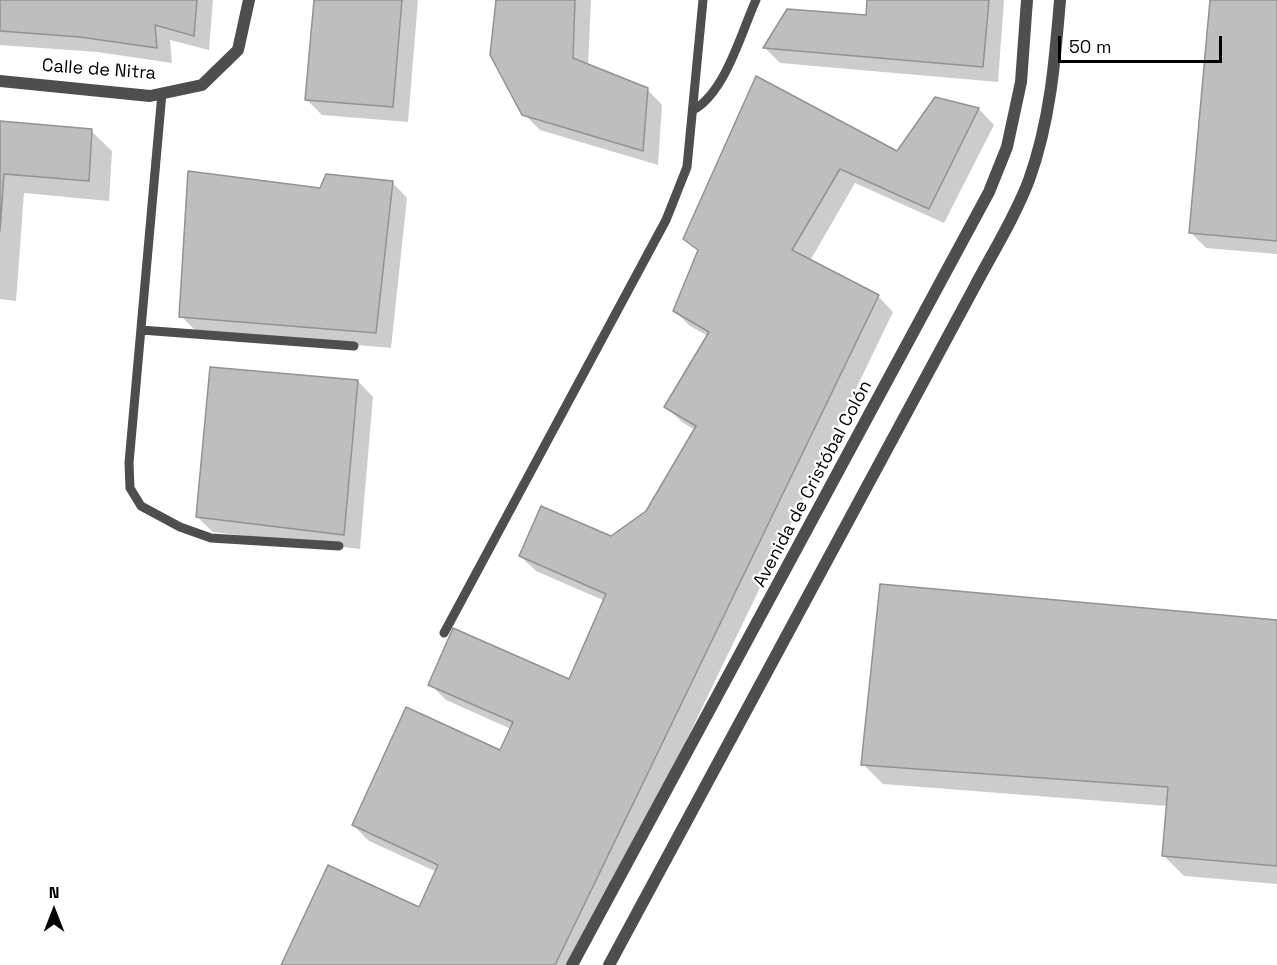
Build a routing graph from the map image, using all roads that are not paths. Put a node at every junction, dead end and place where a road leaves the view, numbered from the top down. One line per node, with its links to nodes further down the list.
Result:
1 (249, 0): 7 (street, Calle de Nitra)
2 (703, 0): 8 (lane)
3 (756, 0): 8 (lane)
4 (1027, 0): 13 (street, Avenida de Cristóbal Colón)
5 (1060, 0): 14 (street)
6 (0, 81): 7 (street, Calle de Nitra)
7 (162, 93): 9 (lane)
8 (694, 109): 12 (lane)
9 (141, 330): 10 (lane); 11 (lane)
10 (354, 346)
11 (339, 546)
12 (444, 633)
13 (572, 965)
14 (609, 965)

